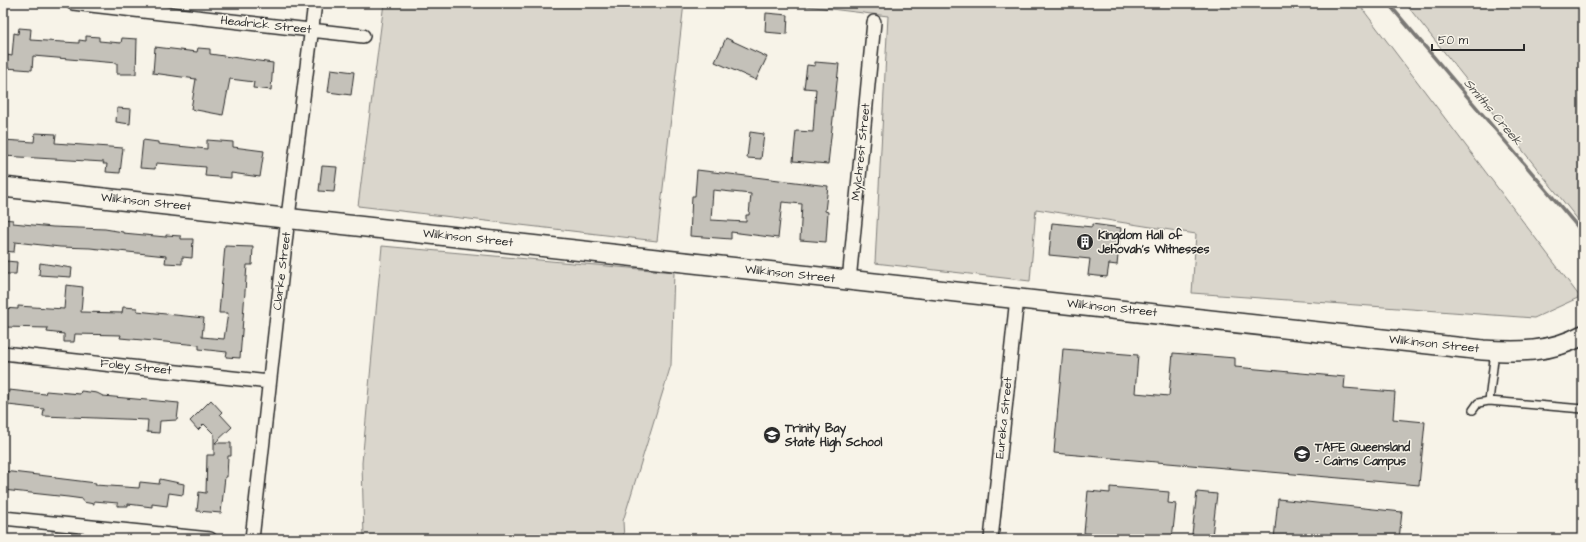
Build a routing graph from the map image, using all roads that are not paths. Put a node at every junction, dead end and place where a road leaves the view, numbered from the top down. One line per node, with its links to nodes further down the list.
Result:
1 (73, 3): 4 (street, Headrick Street)
2 (315, 3): 4 (street, Clarke Street)
3 (874, 22): 8 (street, Mylchrest Street)
4 (312, 30): 5 (street, Headrick Street); 7 (street, Clarke Street)
5 (363, 36)
6 (3, 187): 7 (street, Wilkinson Street)
7 (288, 217): 8 (street, Wilkinson Street); 13 (street, Clarke Street)
8 (849, 281): 9 (street, Wilkinson Street)
9 (1017, 298): 11 (street, Wilkinson Street); 20 (street, Eureka Street)
10 (1579, 337): 11 (street, Wilkinson Street)
11 (1495, 351): 14 (lane)
12 (3, 353): 13 (street, Foley Street)
13 (269, 382): 19 (street, Clarke Street)
14 (1489, 401): 15 (lane); 16 (lane)
15 (1583, 409)
16 (1473, 410)
17 (3, 518): 18 (street)
18 (210, 539)
19 (252, 539)
20 (990, 539)

